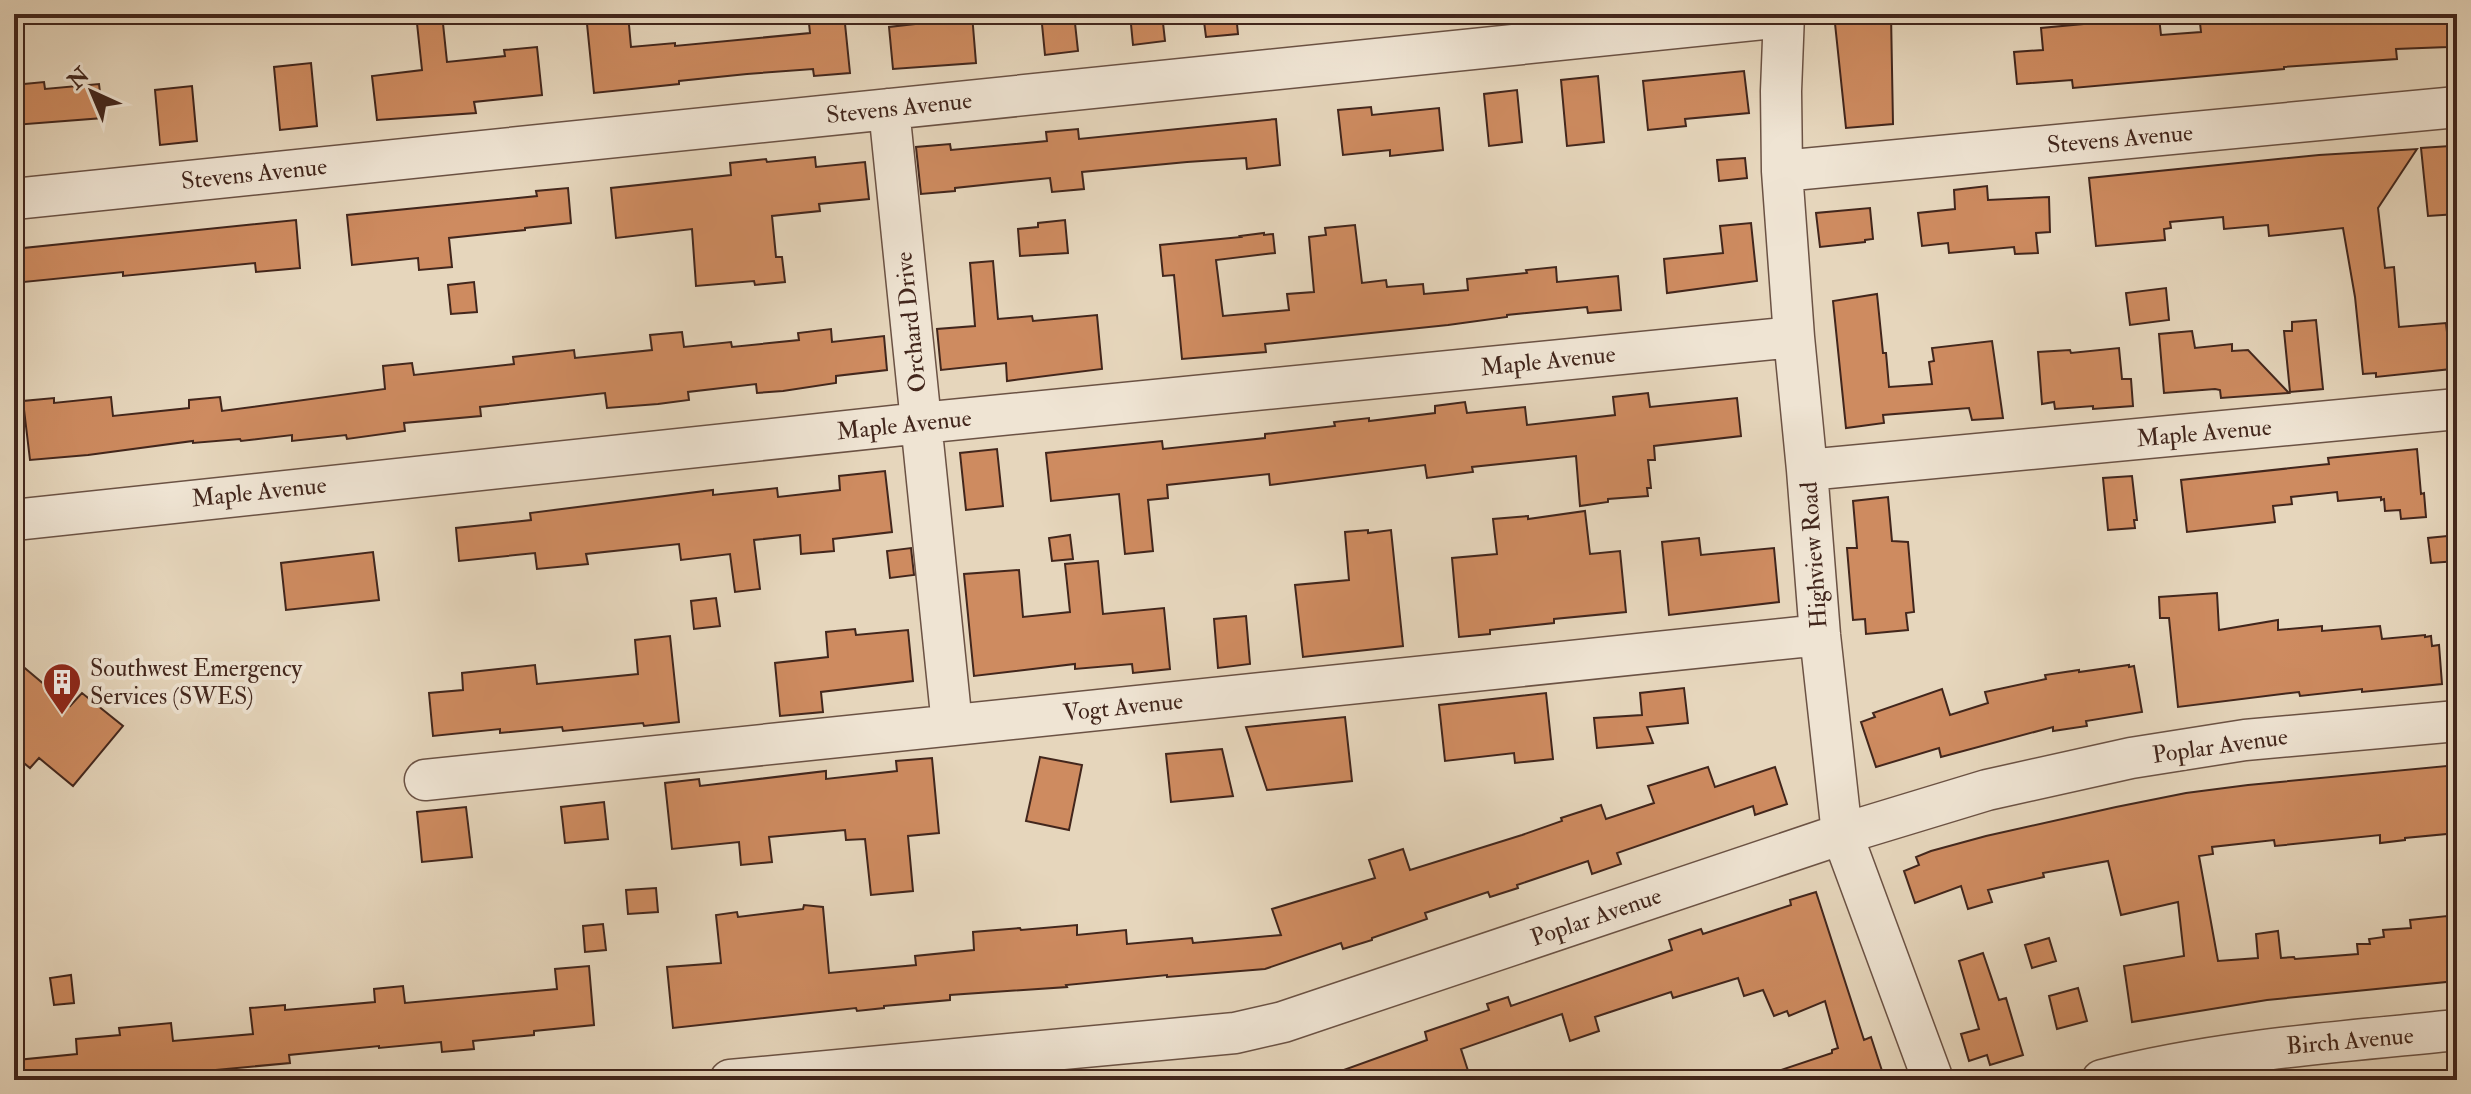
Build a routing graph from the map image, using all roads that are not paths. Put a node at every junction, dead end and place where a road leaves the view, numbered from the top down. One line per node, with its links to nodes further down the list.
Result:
1 (1784, 15): 3 (street, Stevens Avenue); 4 (street, Highview Road)
2 (2457, 107): 4 (street, Stevens Avenue)
3 (889, 109): 5 (street, Stevens Avenue); 8 (street, Orchard Drive)
4 (1782, 171): 6 (street, Highview Road)
5 (14, 199)
6 (1794, 337): 8 (street, Maple Avenue); 9 (street, Highview Road)
7 (2457, 409): 9 (street, Maple Avenue)
8 (921, 423): 10 (street, Maple Avenue); 13 (street, Orchard Drive)
9 (1807, 470): 11 (street, Highview Road)
10 (14, 520)
11 (1820, 635): 13 (street, Vogt Avenue); 15 (street, Highview Road)
12 (2457, 721): 15 (street, Poplar Avenue)
13 (952, 725): 14 (street, Vogt Avenue)
14 (425, 780)
15 (1842, 834): 17 (street, Poplar Avenue); 18 (street, Highview Road)
16 (2457, 1030): 19 (street, Birch Avenue)
17 (730, 1080)
18 (1933, 1080)
19 (2102, 1080)

